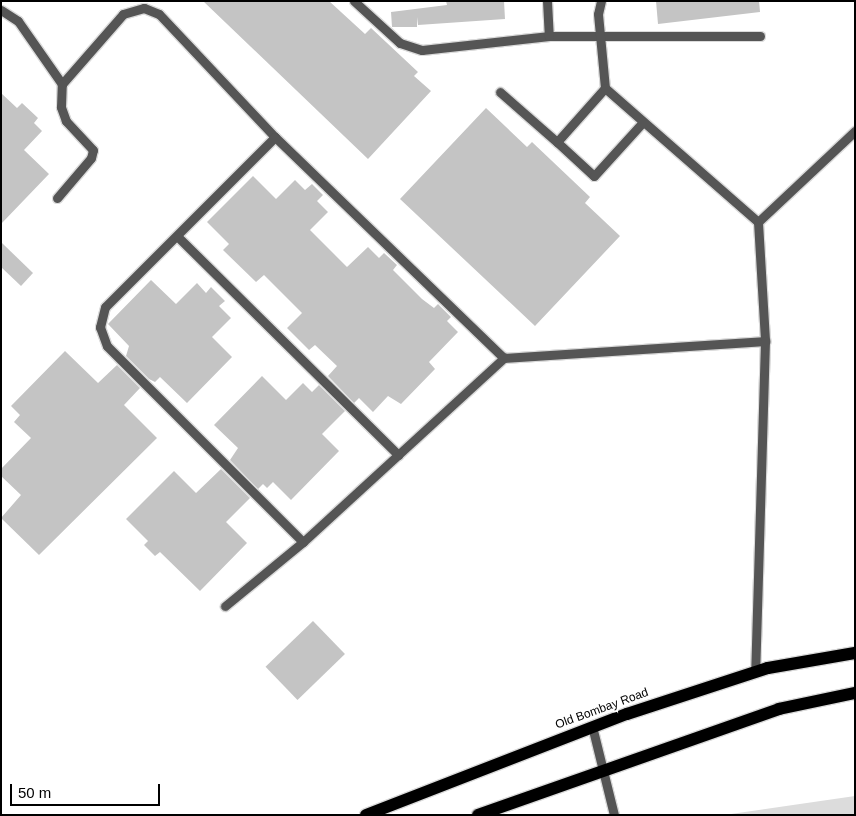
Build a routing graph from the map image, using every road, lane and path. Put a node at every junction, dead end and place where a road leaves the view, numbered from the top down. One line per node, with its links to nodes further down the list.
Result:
1 (354, 1): 5 (lane)
2 (547, 1): 5 (lane)
3 (601, 1): 7 (lane)
4 (1, 10): 8 (lane)
5 (549, 36): 7 (lane)
6 (760, 36): 7 (lane)
7 (602, 38): 9 (lane)
8 (62, 84): 13 (lane); 15 (lane)
9 (605, 88): 11 (lane); 14 (lane)
10 (500, 92): 14 (lane)
11 (643, 122): 14 (lane); 16 (lane)
12 (855, 131): 16 (lane)
13 (275, 137): 17 (lane); 19 (lane)
14 (557, 142)
15 (57, 198)
16 (758, 222): 18 (lane)
17 (178, 237): 20 (lane); 21 (lane)
18 (765, 341): 19 (lane); 24 (lane)
19 (504, 358): 20 (lane)
20 (398, 455): 21 (lane)
21 (303, 542): 22 (lane)
22 (225, 606)
23 (855, 653): 24 (main road, Old Bombay Road)
24 (755, 672): 26 (main road, Old Bombay Road)
25 (855, 693): 27 (main road)
26 (592, 726): 27 (lane); 28 (main road, Old Bombay Road)
27 (603, 768): 29 (main road); 30 (lane)
28 (366, 815)
29 (478, 815)
30 (614, 815)

